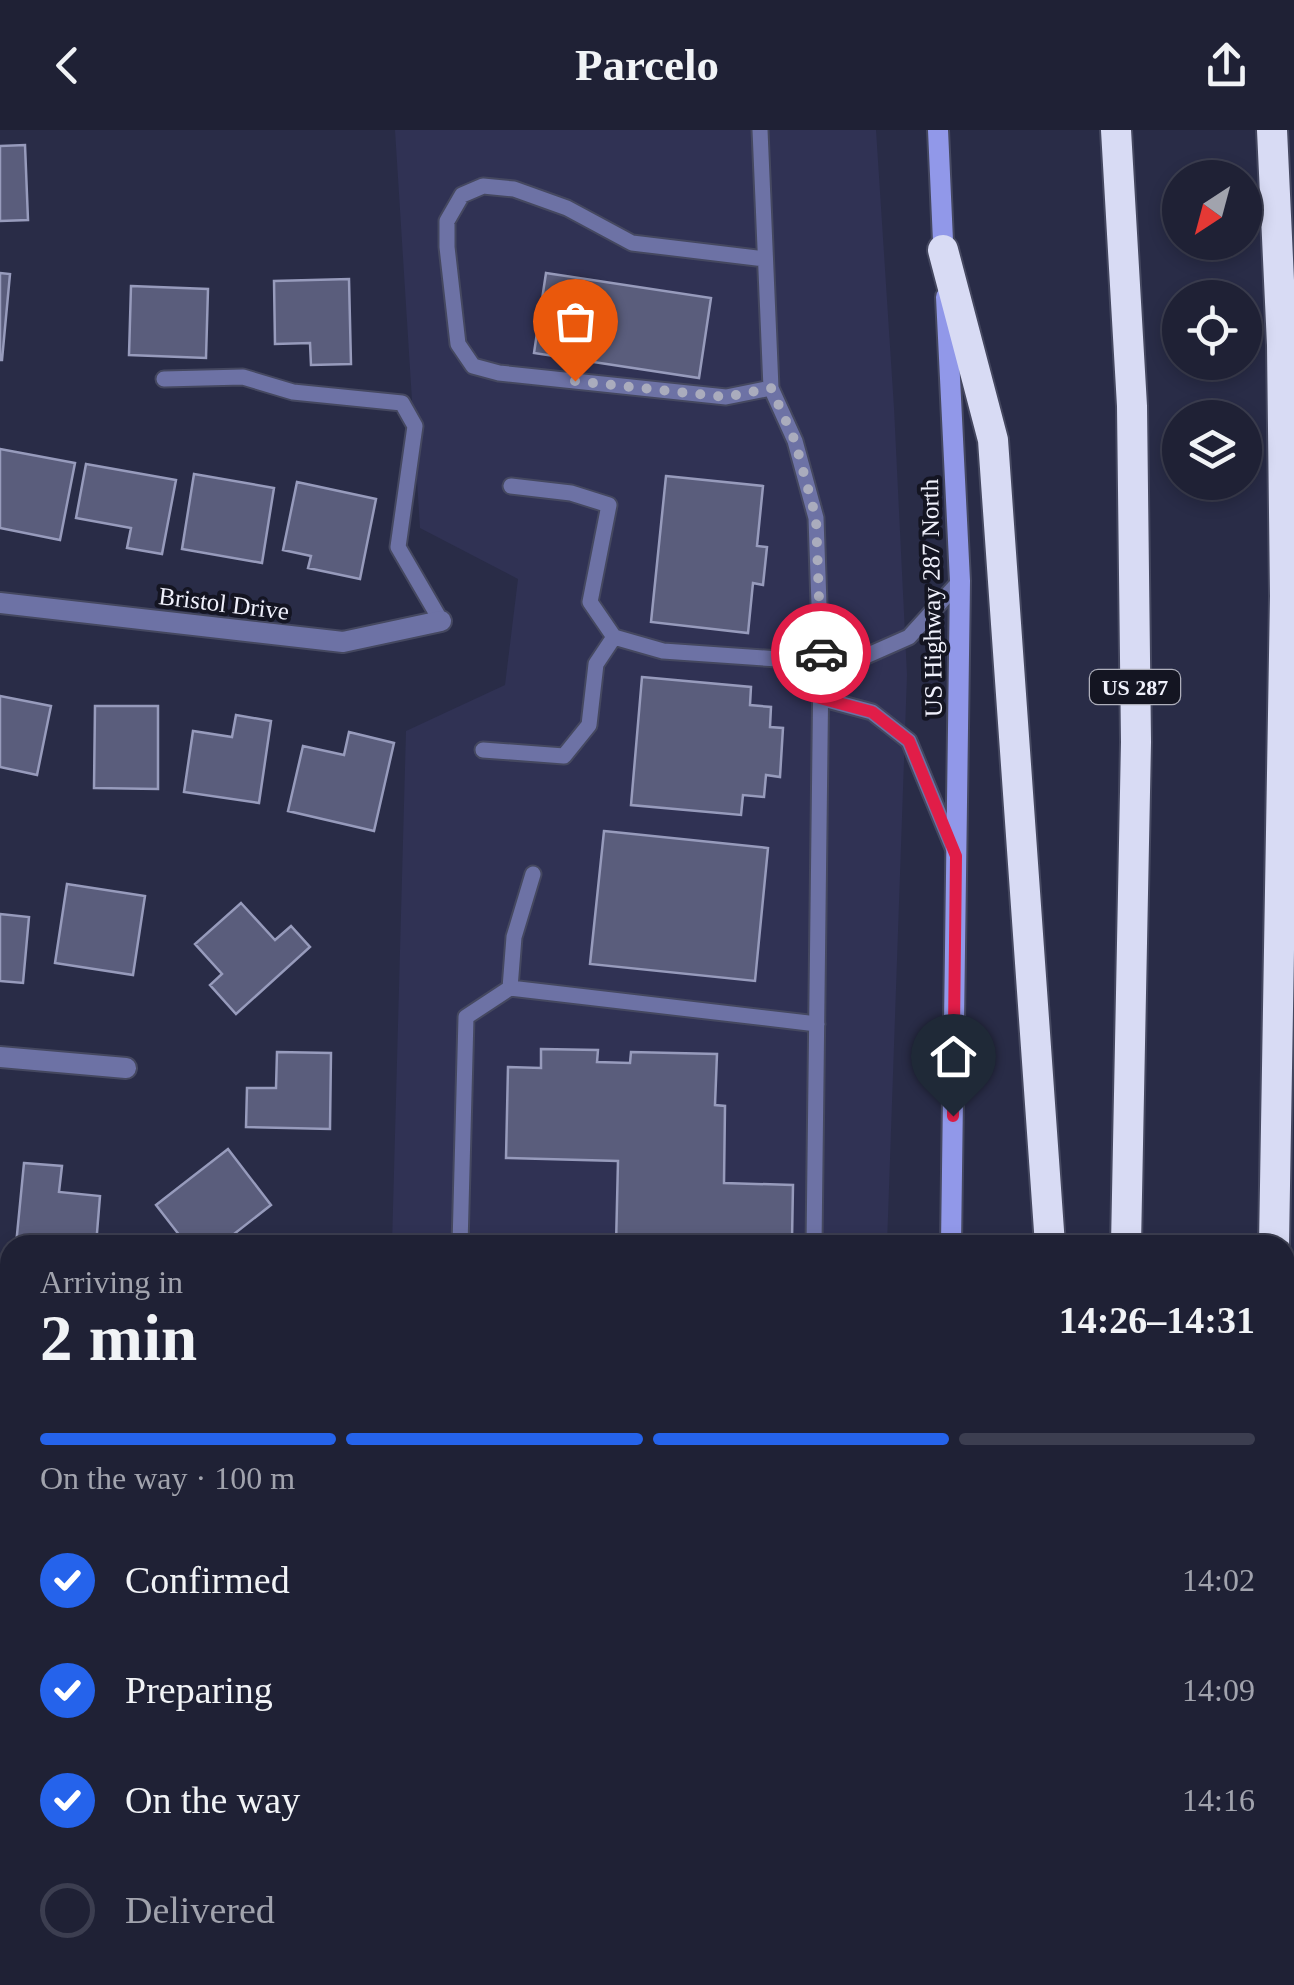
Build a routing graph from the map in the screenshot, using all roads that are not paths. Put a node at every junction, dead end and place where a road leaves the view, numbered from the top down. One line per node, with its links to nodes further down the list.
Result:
1 (760, 130): 6 (lane)
2 (938, 130): 5 (main road, US Highway 287 North)
3 (1116, 130): 27 (highway, US 287)
4 (1272, 130): 28 (highway)
5 (943, 250): 10 (main road, US Highway 287 North); 26 (highway)
6 (765, 259): 8 (lane); 8 (lane)
7 (164, 379): 12 (lane)
8 (771, 388): 14 (lane)
9 (511, 486): 13 (lane)
10 (960, 581): 14 (lane); 17 (main road, US Highway 287 North)
11 (0, 603): 12 (street, Bristol Drive)
12 (441, 621)
13 (614, 638): 14 (lane); 16 (lane)
14 (821, 662): 15 (lane)
15 (820, 698): 17 (lane); 20 (lane)
16 (484, 750)
17 (956, 856): 25 (main road, US Highway 287 North)
18 (533, 874): 19 (lane)
19 (510, 988): 20 (lane); 23 (lane)
20 (817, 1024): 24 (lane)
21 (0, 1058): 22 (street)
22 (126, 1068)
23 (460, 1235)
24 (814, 1235)
25 (951, 1235)
26 (1049, 1235)
27 (1126, 1235)
28 (1274, 1235)

